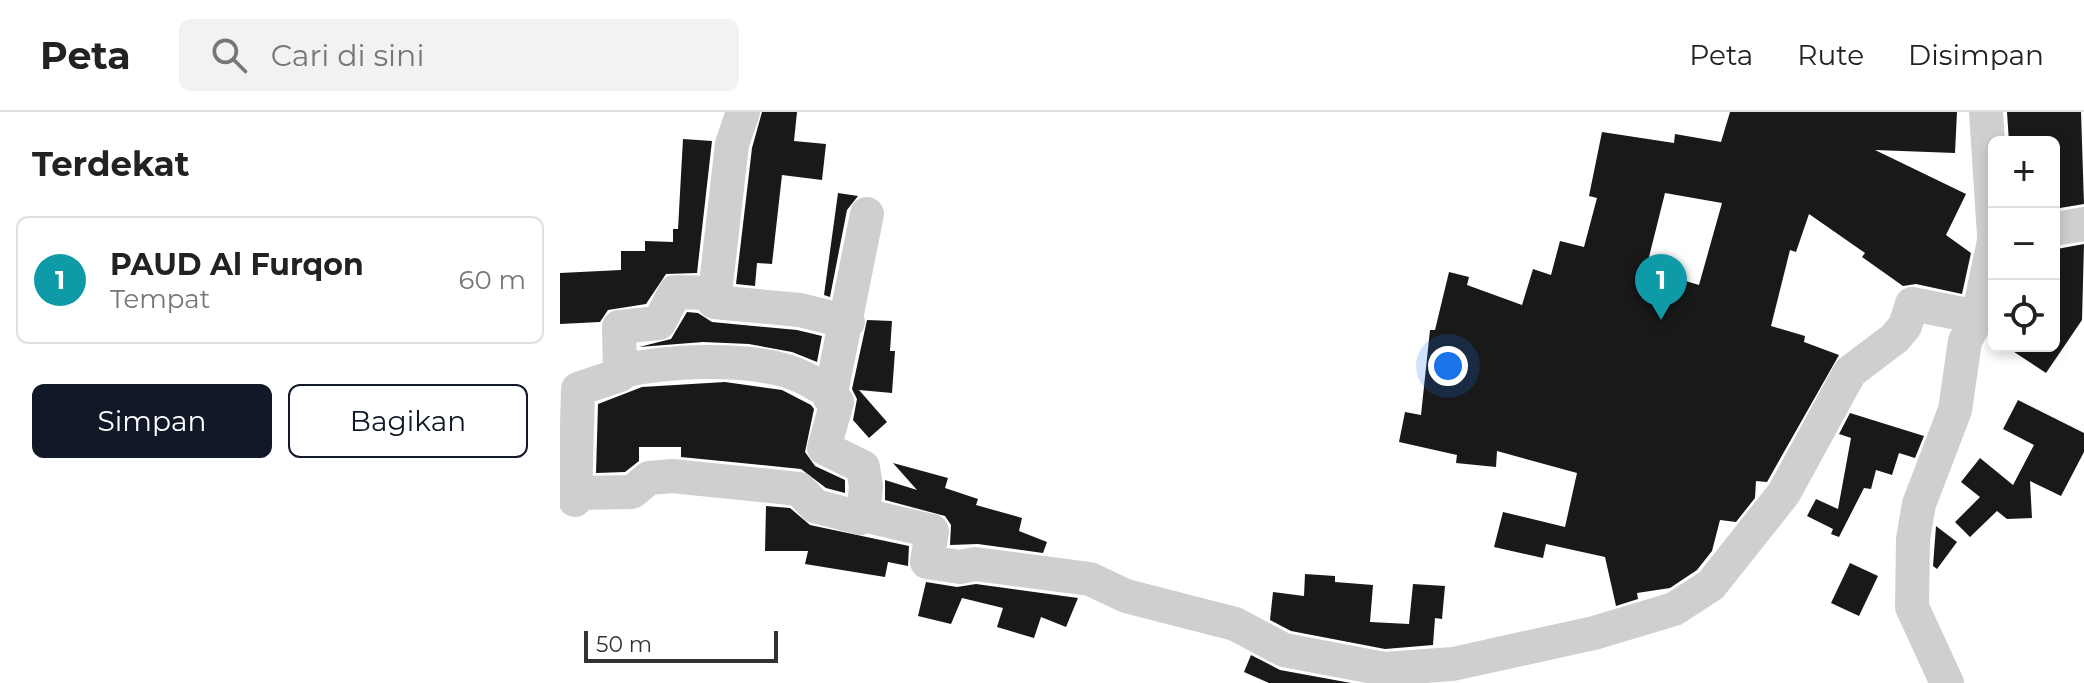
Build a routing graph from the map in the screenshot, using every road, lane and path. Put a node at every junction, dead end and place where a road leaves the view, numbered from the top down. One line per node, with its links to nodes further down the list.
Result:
1 (743, 112): 8 (street)
2 (1986, 112): 3 (street)
3 (1992, 208)
4 (867, 214): 10 (street)
5 (2084, 224): 6 (street)
6 (2060, 228)
7 (1988, 268): 9 (street)
8 (712, 293): 10 (street); 11 (street)
9 (1978, 317): 14 (street); 15 (street)
10 (848, 322): 13 (street)
11 (620, 371): 12 (street); 13 (street)
12 (569, 389): 14 (street)
13 (832, 393): 14 (street)
14 (863, 515)
15 (1947, 683)

